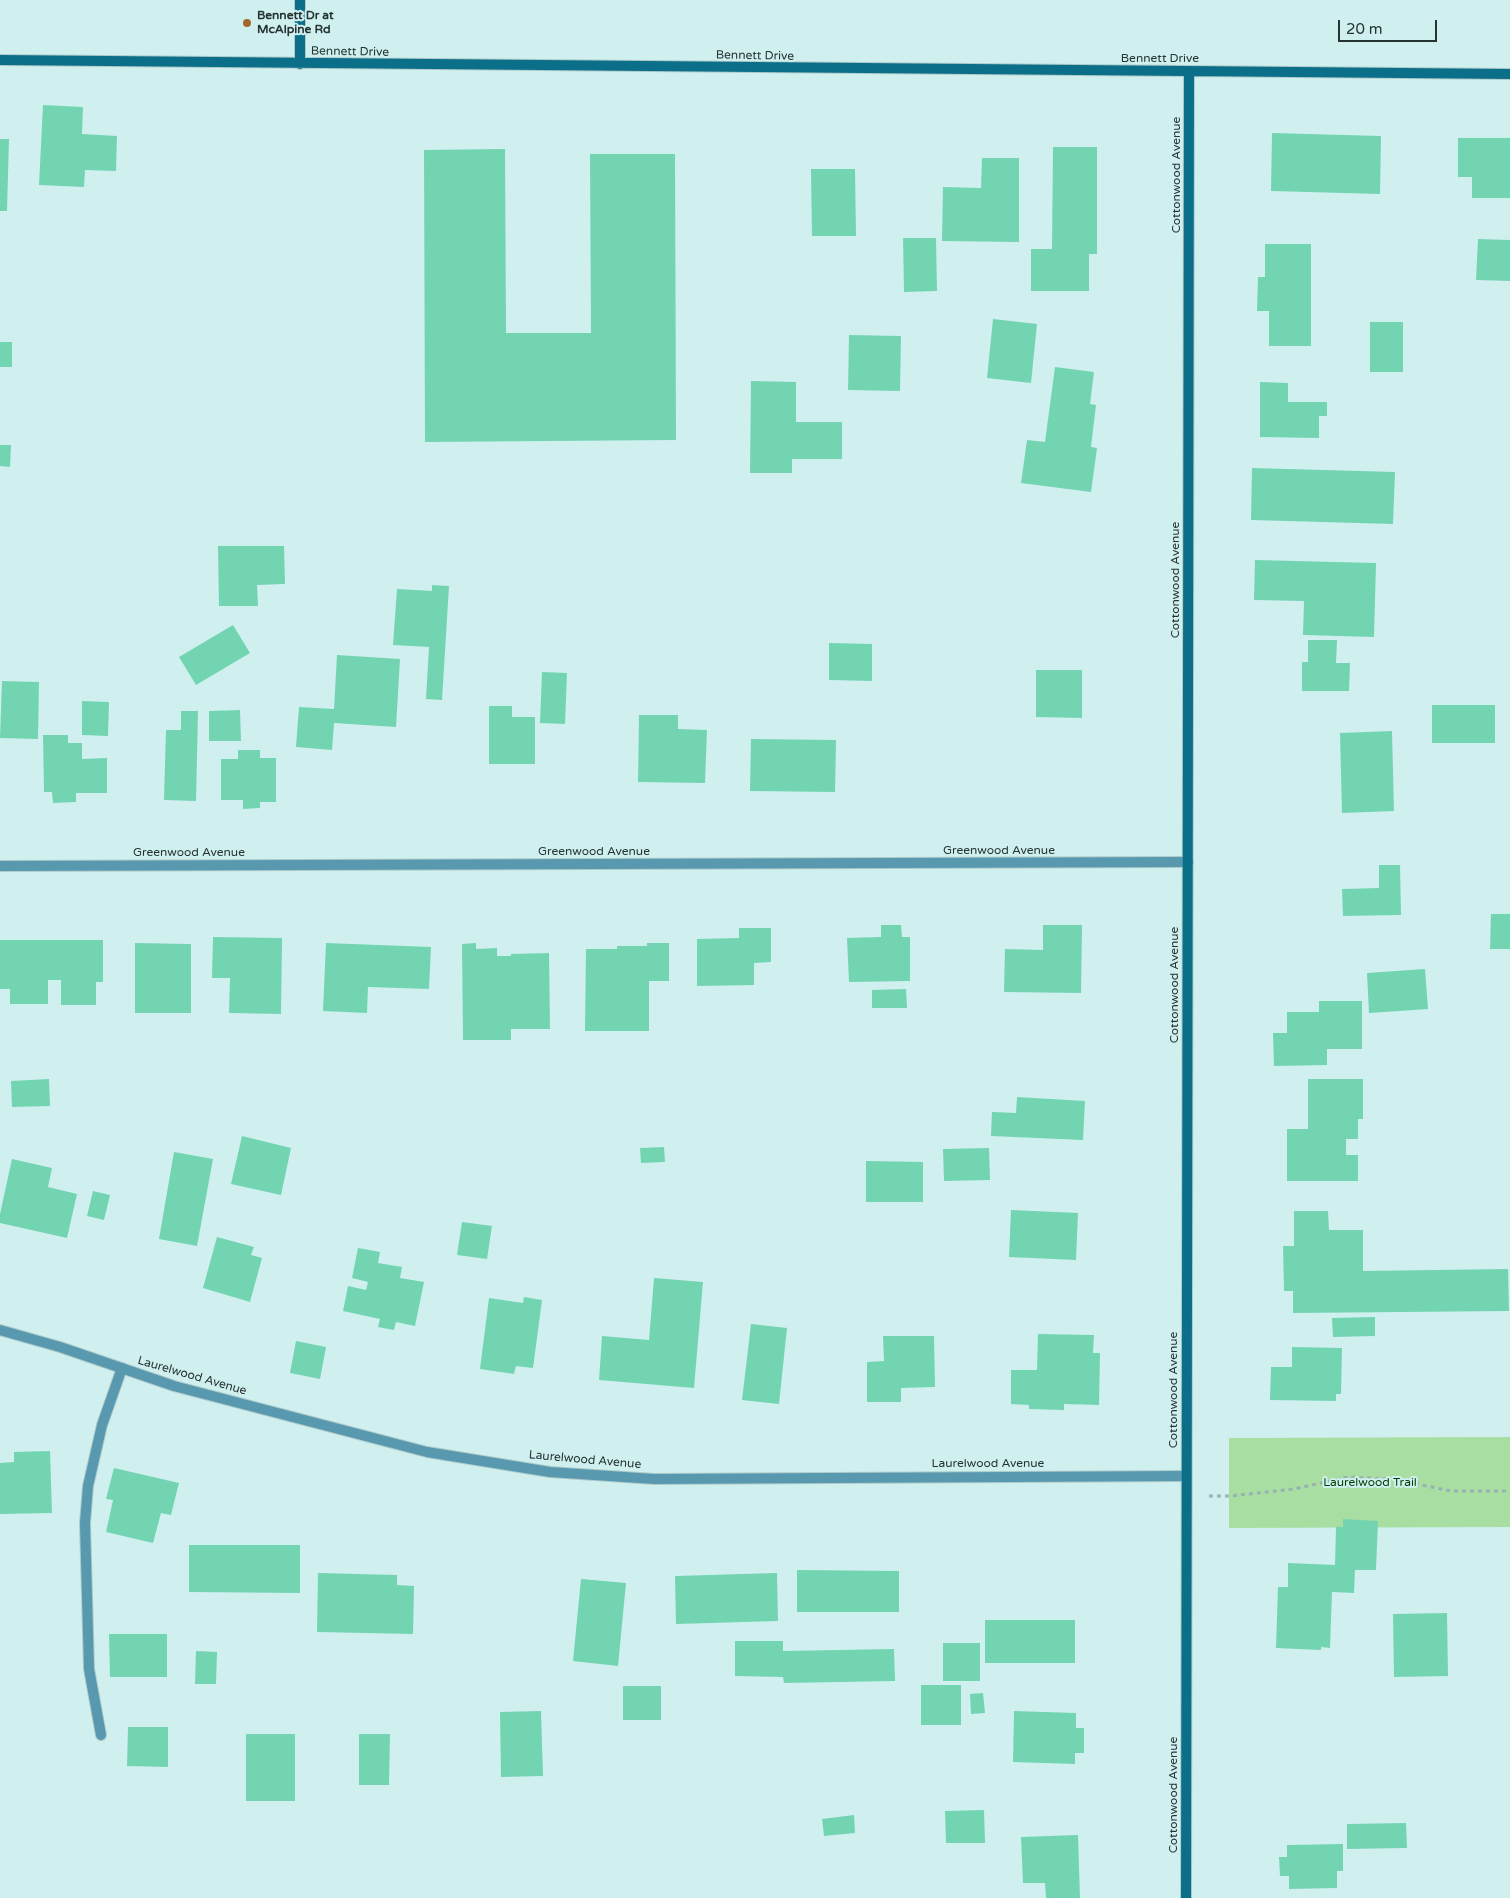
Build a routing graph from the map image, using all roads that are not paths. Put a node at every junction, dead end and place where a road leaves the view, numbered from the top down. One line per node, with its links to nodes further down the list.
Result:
1 (300, 0): 3 (street)
2 (0, 60): 3 (street, Bennett Drive)
3 (300, 64): 4 (street, Bennett Drive)
4 (1189, 72): 5 (street, Bennett Drive); 6 (street, Cottonwood Avenue)
5 (1510, 74)
6 (1188, 862): 7 (street, Greenwood Avenue); 10 (street, Cottonwood Avenue)
7 (0, 866)
8 (0, 1330): 9 (street, Laurelwood Avenue)
9 (122, 1368): 10 (street, Laurelwood Avenue); 11 (street)
10 (1186, 1476): 12 (street, Cottonwood Avenue)
11 (101, 1735)
12 (1186, 1898)

